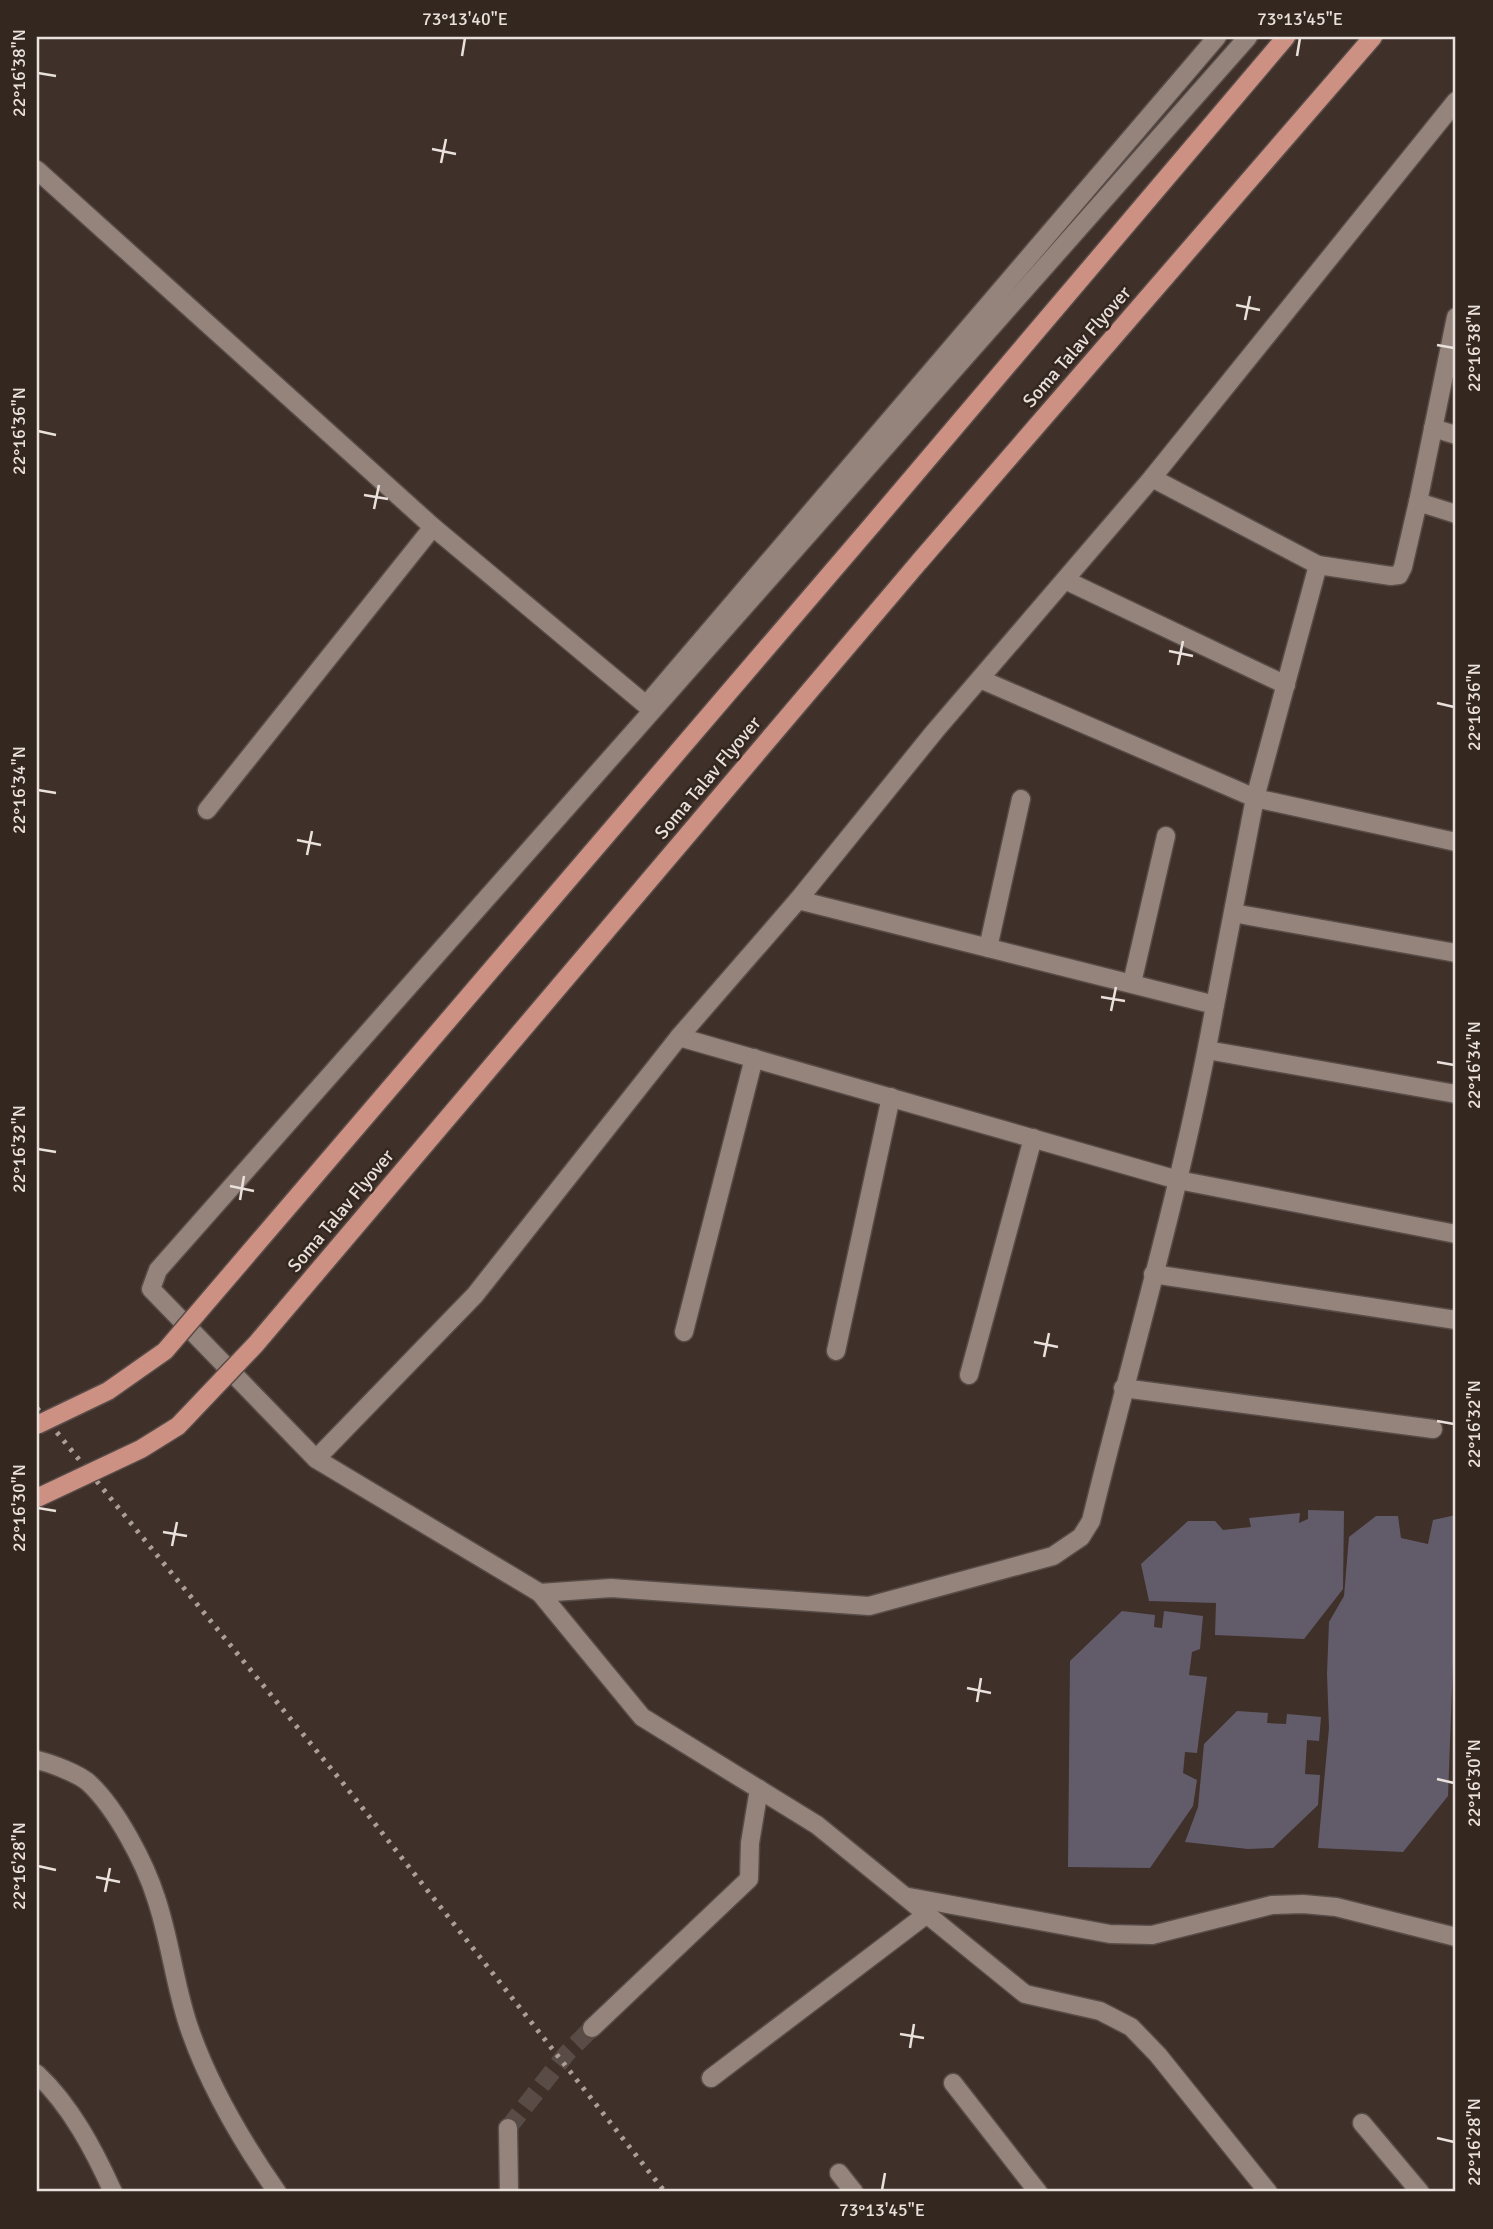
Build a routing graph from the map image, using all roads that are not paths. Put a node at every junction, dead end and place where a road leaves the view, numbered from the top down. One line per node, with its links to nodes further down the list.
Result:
1 (1217, 37): 13 (street)
2 (1248, 37): 45 (street)
3 (1286, 37): 43 (main road, Soma Talav Flyover, bridge)
4 (1373, 37): 46 (main road, Soma Talav Flyover, bridge)
5 (1456, 101): 10 (street)
6 (37, 170): 13 (street)
7 (1456, 317): 8 (street)
8 (1433, 429): 9 (street); 11 (street)
9 (1456, 435)
10 (1152, 478): 14 (street); 15 (street)
11 (1418, 502): 12 (street); 14 (street)
12 (1456, 514)
13 (433, 527): 20 (street)
14 (1318, 565): 17 (street)
15 (1065, 580): 16 (street); 17 (street)
16 (980, 679): 18 (street); 23 (street)
17 (1286, 685): 18 (street)
18 (1255, 798): 22 (street); 24 (street)
19 (1021, 799): 25 (street)
20 (207, 810)
21 (1166, 836): 27 (street)
22 (1456, 842)
23 (798, 900): 25 (street); 29 (street)
24 (1233, 913): 26 (street); 28 (street)
25 (988, 948): 27 (street)
26 (1456, 953)
27 (1132, 983): 28 (street)
28 (1215, 1005): 30 (street)
29 (679, 1037): 31 (street); 45 (street)
30 (1207, 1050): 32 (street); 35 (street)
31 (754, 1058): 33 (street); 39 (street)
32 (1456, 1094)
33 (891, 1097): 34 (street); 40 (street)
34 (1033, 1139): 35 (street); 41 (street)
35 (1178, 1180): 36 (street); 37 (street)
36 (1456, 1234)
37 (1153, 1274): 38 (street); 42 (street)
38 (1456, 1320)
39 (684, 1332)
40 (836, 1351)
41 (969, 1375)
42 (1123, 1388): 44 (street); 47 (street)
43 (37, 1425)
44 (1433, 1429)
45 (316, 1459): 47 (street)
46 (37, 1498)
47 (540, 1593): 49 (street)
48 (37, 1760): 61 (street)
49 (759, 1789): 50 (street); 53 (street)
50 (906, 1896): 51 (street); 52 (street)
51 (927, 1914): 55 (street); 65 (street)
52 (1456, 1937)
53 (592, 2028)
54 (37, 2074): 60 (street)
55 (711, 2078)
56 (953, 2083): 64 (street)
57 (1362, 2123): 66 (street)
58 (508, 2128): 62 (street)
59 (839, 2173): 63 (street)
60 (114, 2192)
61 (277, 2192)
62 (509, 2192)
63 (854, 2192)
64 (1038, 2192)
65 (1268, 2192)
66 (1420, 2192)

